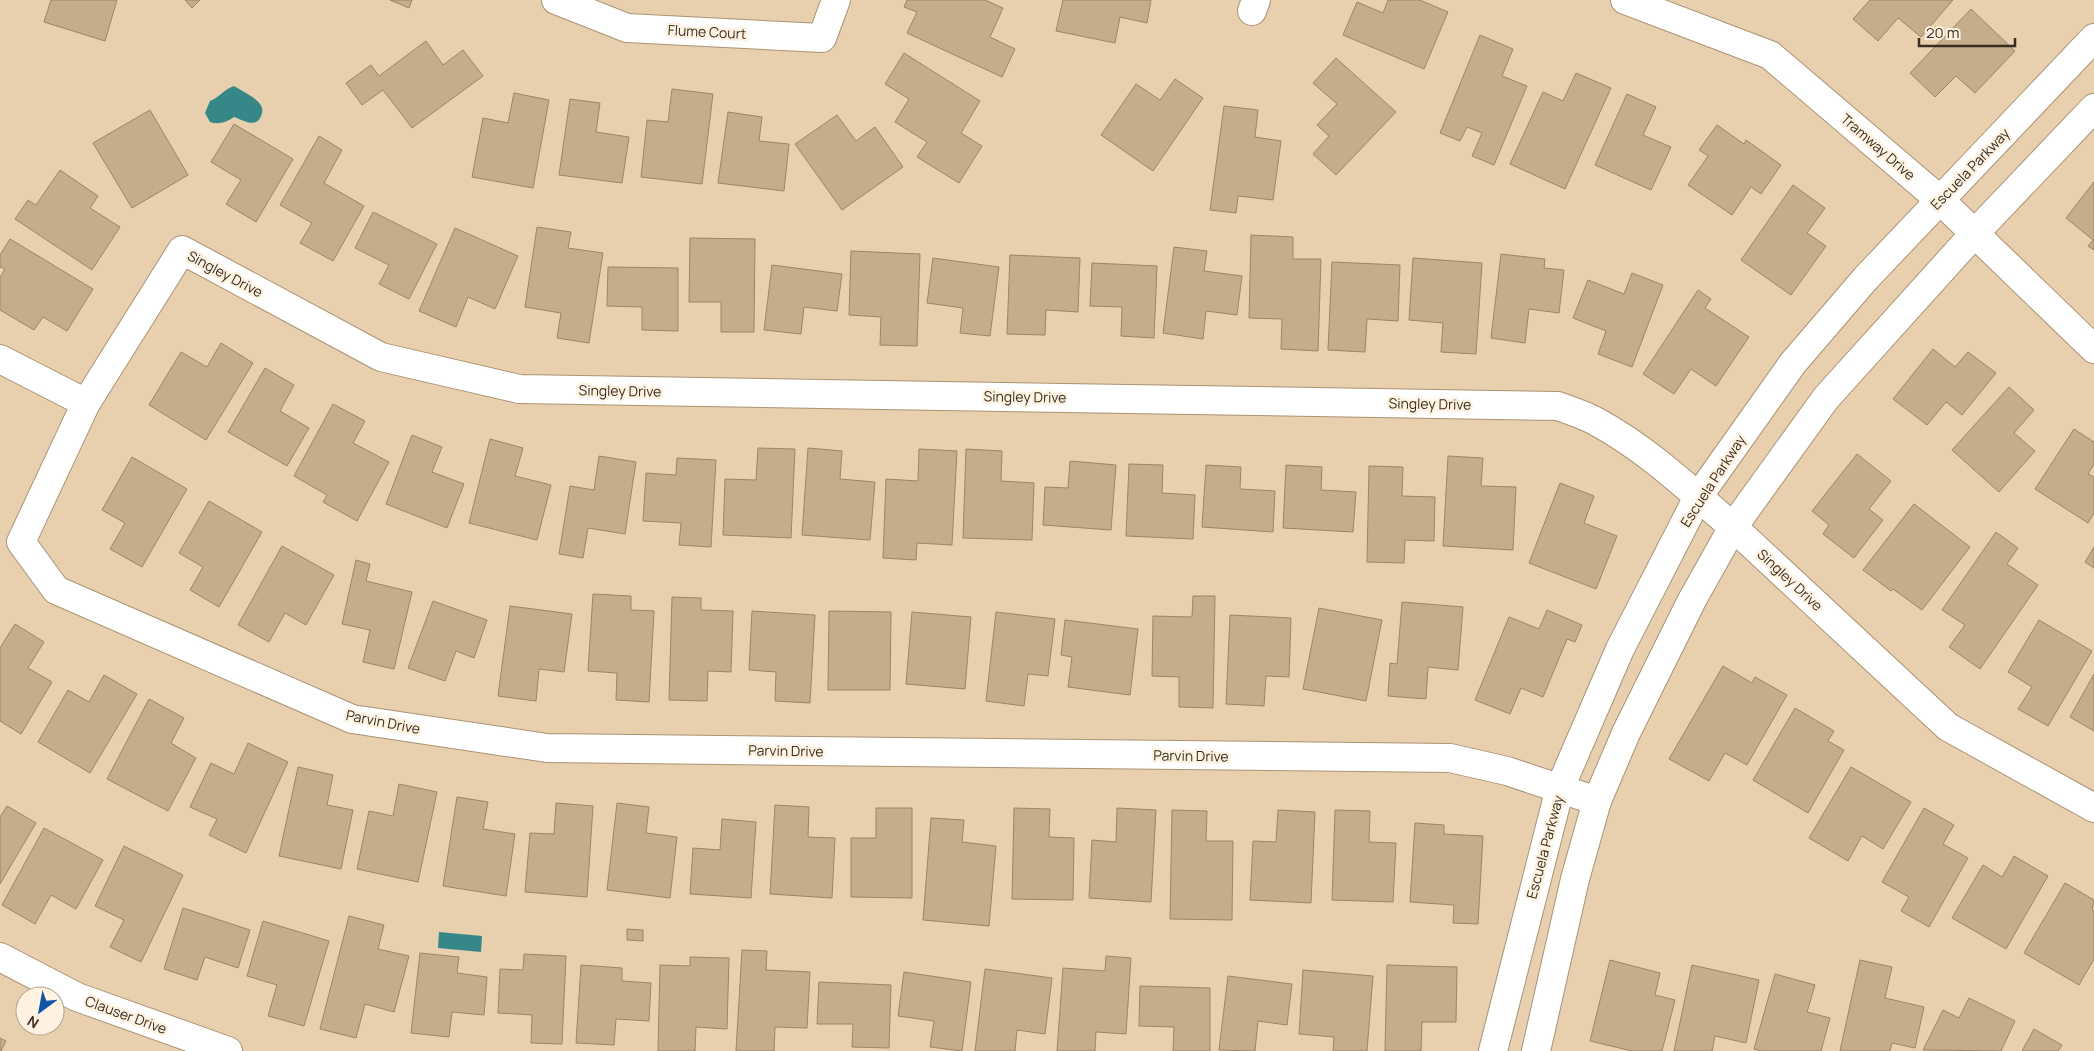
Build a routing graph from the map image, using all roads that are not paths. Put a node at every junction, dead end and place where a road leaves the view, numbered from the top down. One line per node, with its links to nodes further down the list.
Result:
1 (556, 0): 2 (street, Flume Court)
2 (836, 0)
3 (1625, 0): 6 (street, Tramway Drive)
4 (2094, 38): 6 (street, Escuela Parkway)
5 (2094, 108): 7 (street)
6 (1940, 200): 7 (street, Tramway Drive); 11 (street, Escuela Parkway)
7 (1974, 234): 8 (street, Tramway Drive); 12 (street)
8 (2094, 349)
9 (0, 359): 10 (street)
10 (86, 404): 11 (street, Singley Drive); 13 (street, Singley Drive)
11 (1698, 497): 12 (street, Singley Drive); 14 (street, Escuela Parkway)
12 (1733, 527): 15 (street); 16 (street, Singley Drive)
13 (21, 542): 14 (street, Parvin Drive)
14 (1560, 788): 15 (street, Parvin Drive); 19 (street, Escuela Parkway)
15 (1597, 801): 20 (street)
16 (2094, 808)
17 (0, 957): 18 (street, Clauser Drive)
18 (228, 1051)
19 (1492, 1051)
20 (1536, 1051)

